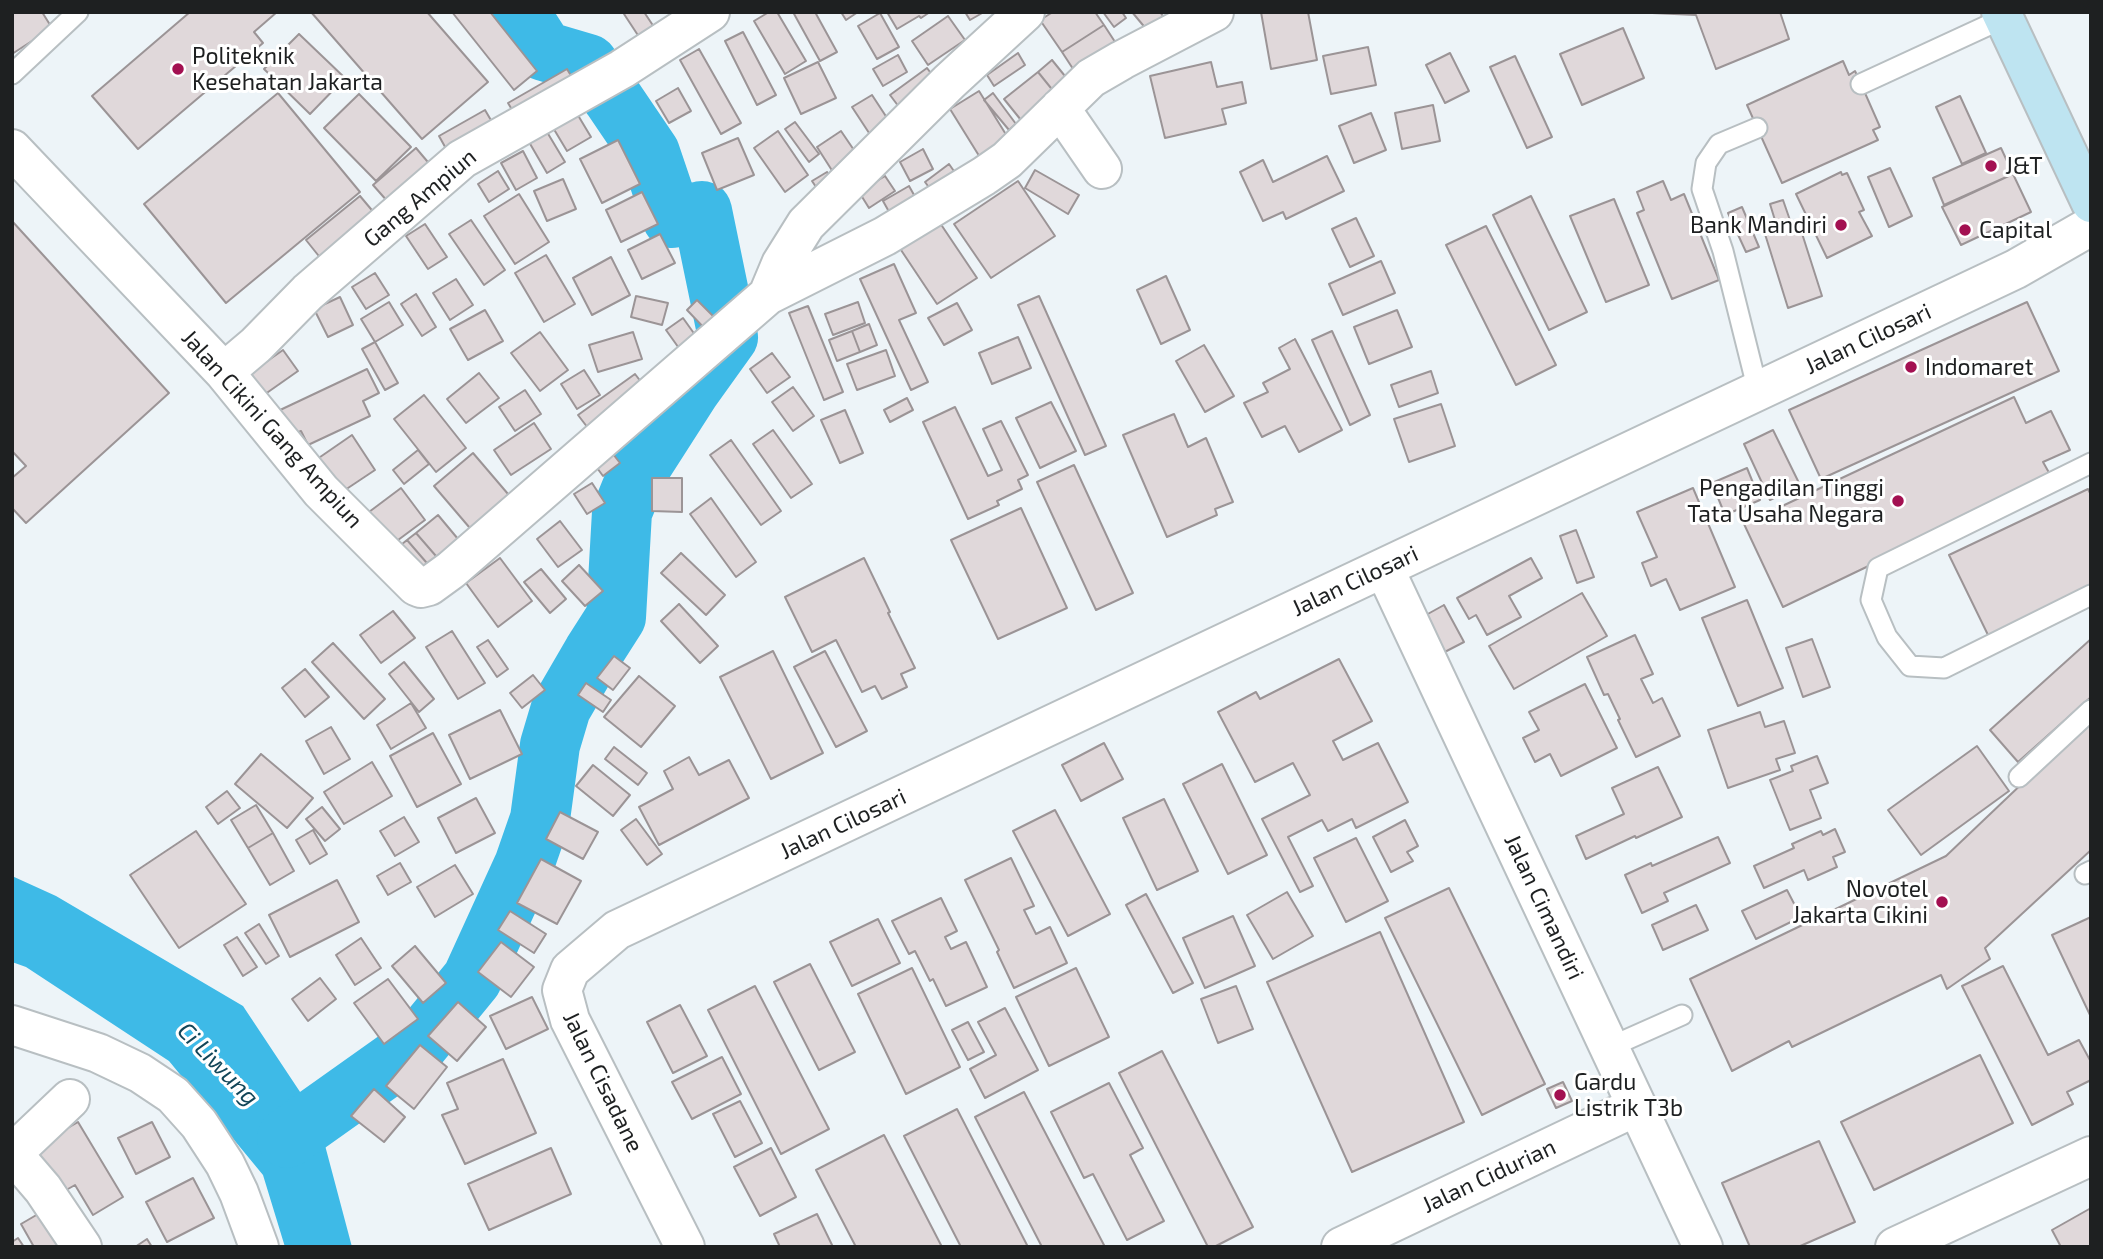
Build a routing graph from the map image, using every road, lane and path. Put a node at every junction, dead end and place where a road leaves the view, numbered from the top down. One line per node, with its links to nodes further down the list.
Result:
1 (78, 12): 6 (lane)
2 (710, 12): 15 (street, Gang Ampiun)
3 (1025, 12): 14 (street)
4 (1214, 12): 8 (street)
5 (2003, 15): 7 (lane); 12 (main road)
6 (12, 75)
7 (1861, 84)
8 (1059, 108): 11 (street); 14 (street)
9 (1757, 128): 16 (lane)
10 (12, 149): 15 (street, Jalan Cikini Gang Ampiun)
11 (1102, 169)
12 (2091, 203)
13 (2091, 226): 16 (street, Jalan Cilosari)
14 (758, 304): 15 (street, Jalan Cikini Gang Ampiun)
15 (224, 372)
16 (1758, 391): 18 (street, Jalan Cilosari)
17 (2091, 463): 19 (lane)
18 (1384, 568): 22 (street, Jalan Cilosari); 25 (street, Jalan Cimandiri)
19 (2091, 595)
20 (2091, 710): 21 (lane)
21 (2020, 776)
22 (617, 930): 32 (street, Jalan Cisadane)
23 (1682, 1015): 25 (lane)
24 (12, 1025): 31 (street)
25 (1610, 1047): 27 (street, Jalan Cimandiri)
26 (70, 1099): 28 (street)
27 (1637, 1106): 33 (street, Jalan Cidurian); 34 (street, Jalan Cimandiri)
28 (13, 1154): 30 (street)
29 (2091, 1156): 35 (street)
30 (82, 1247)
31 (260, 1247)
32 (685, 1247)
33 (1341, 1247)
34 (1703, 1247)
35 (1895, 1247)

